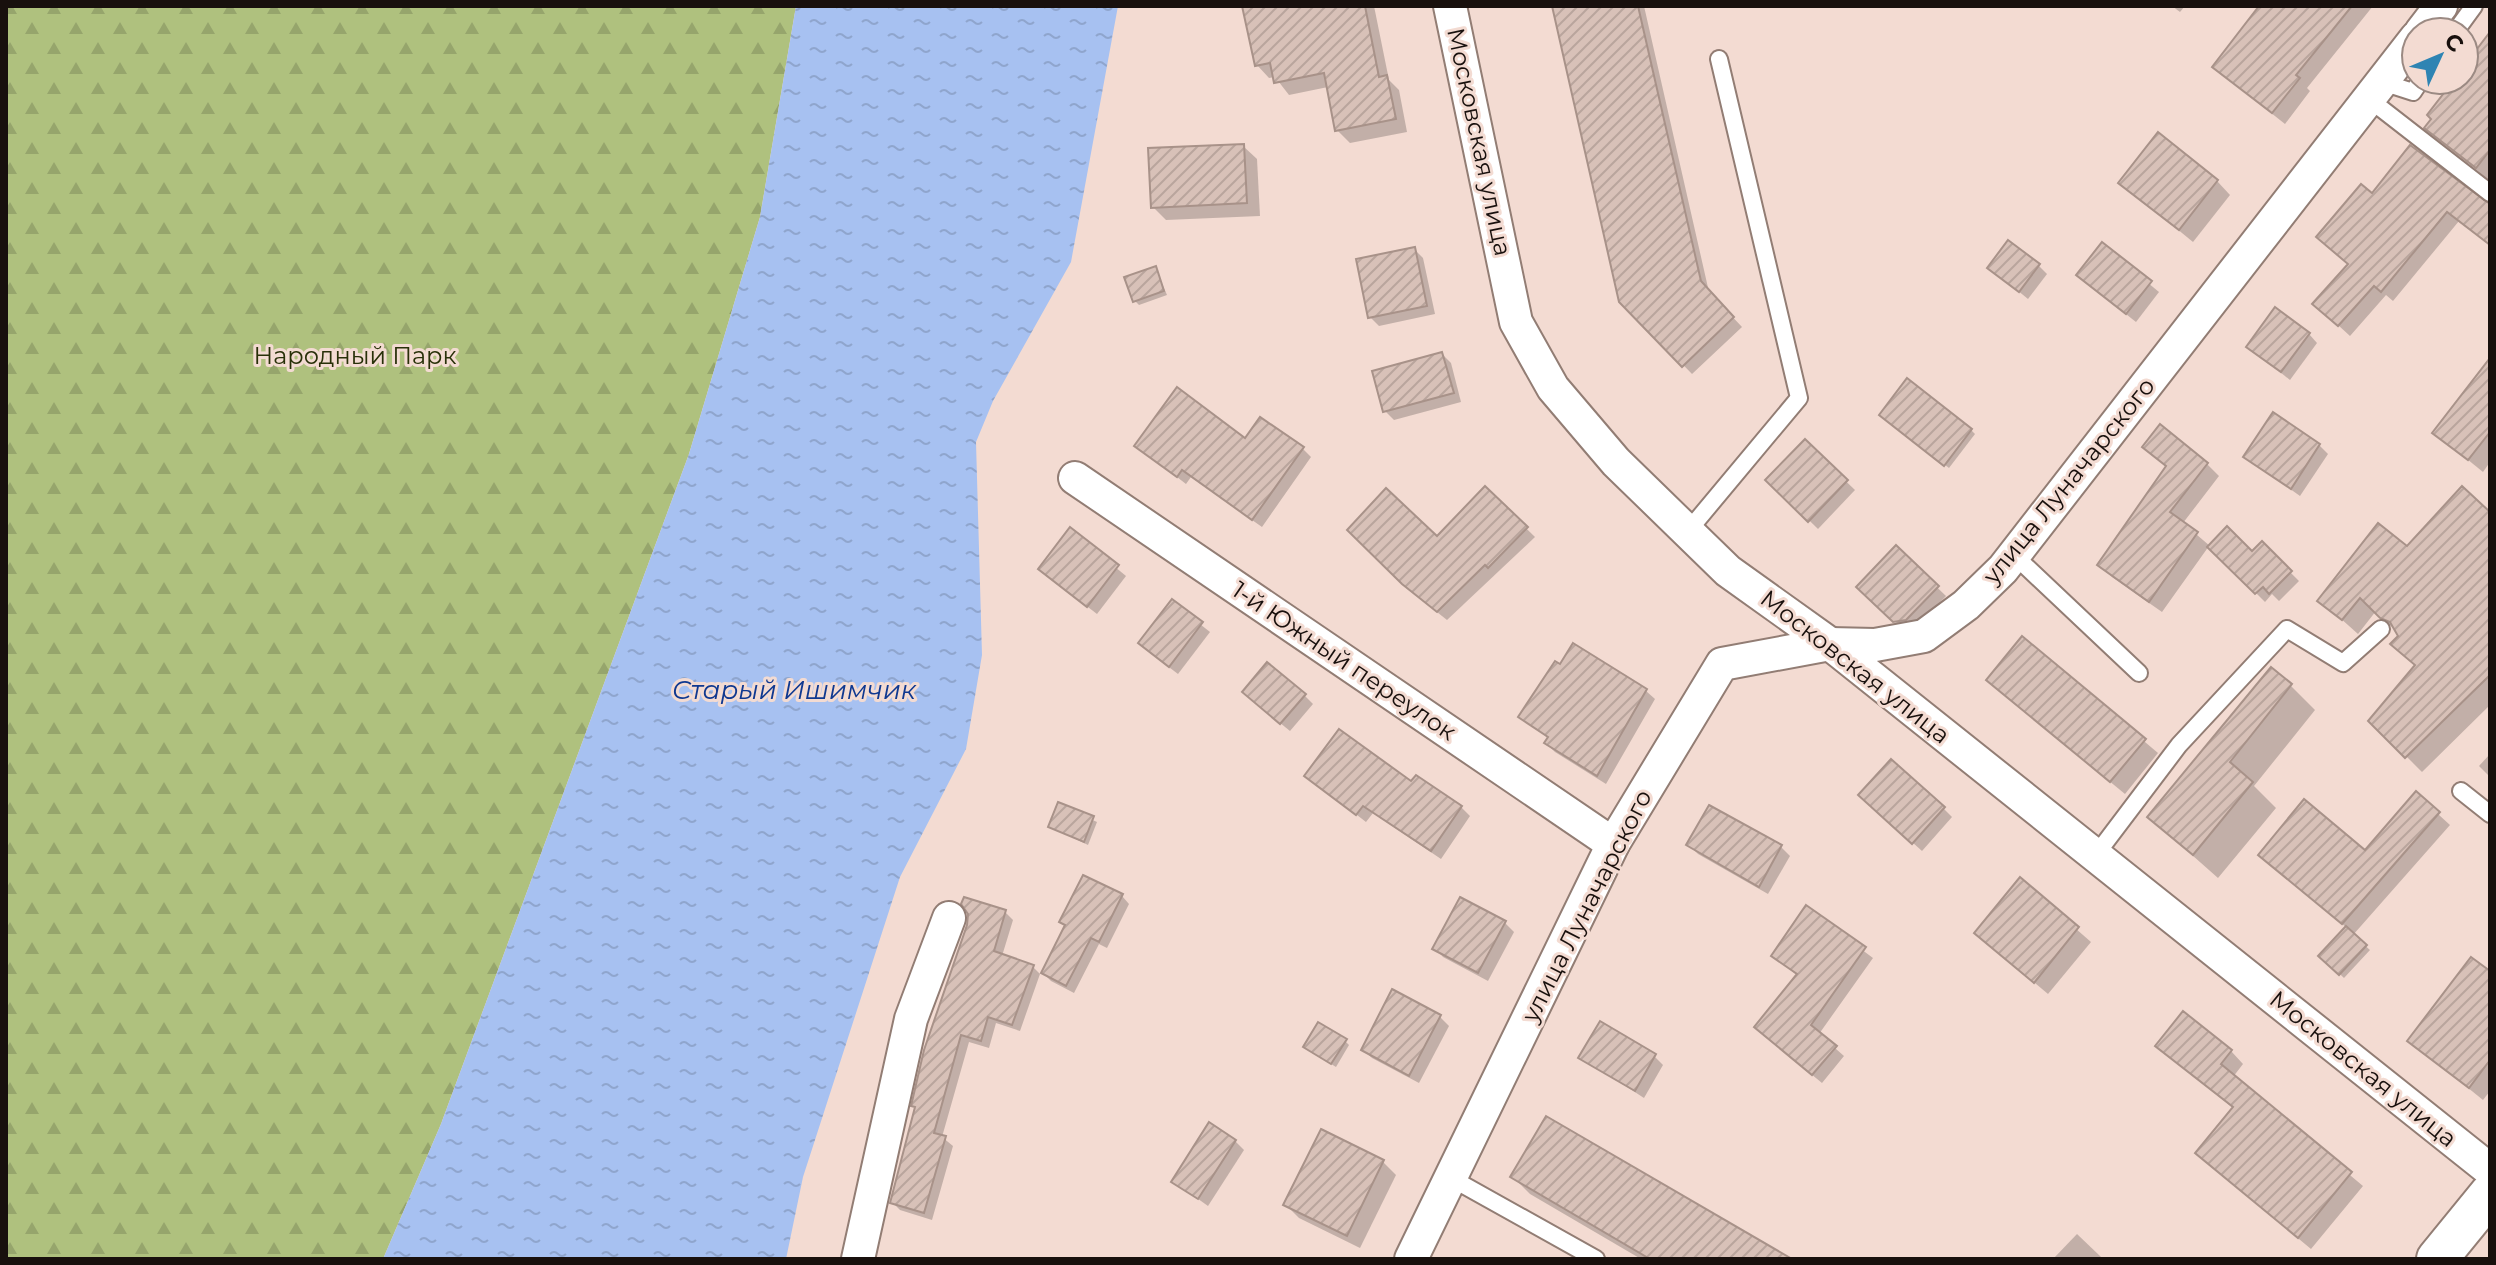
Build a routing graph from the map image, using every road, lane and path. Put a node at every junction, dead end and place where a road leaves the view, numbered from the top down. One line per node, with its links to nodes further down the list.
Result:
1 (1450, 6): 8 (street, Московская улица)
2 (1719, 59): 8 (lane)
3 (2400, 59): 4 (street, улица Луначарского)
4 (2375, 91): 5 (lane); 6 (lane); 9 (street, улица Луначарского)
5 (2400, 92)
6 (2490, 193)
7 (1075, 478): 15 (street, 1-й Южный переулок)
8 (1688, 531): 11 (street, Московская улица)
9 (2014, 555): 11 (street, улица Луначарского); 12 (lane)
10 (2381, 629): 16 (lane)
11 (1830, 644): 15 (street, улица Луначарского); 16 (street, Московская улица)
12 (2139, 673)
13 (2461, 791): 14 (lane)
14 (2490, 814)
15 (1613, 844): 19 (street, улица Луначарского)
16 (2095, 856): 18 (street, Московская улица)
17 (949, 918): 21 (street)
18 (2490, 1170)
19 (1451, 1178): 22 (street, улица Луначарского); 23 (lane)
20 (2490, 1194): 24 (street)
21 (858, 1259)
22 (1411, 1259)
23 (1596, 1259)
24 (2437, 1259)

